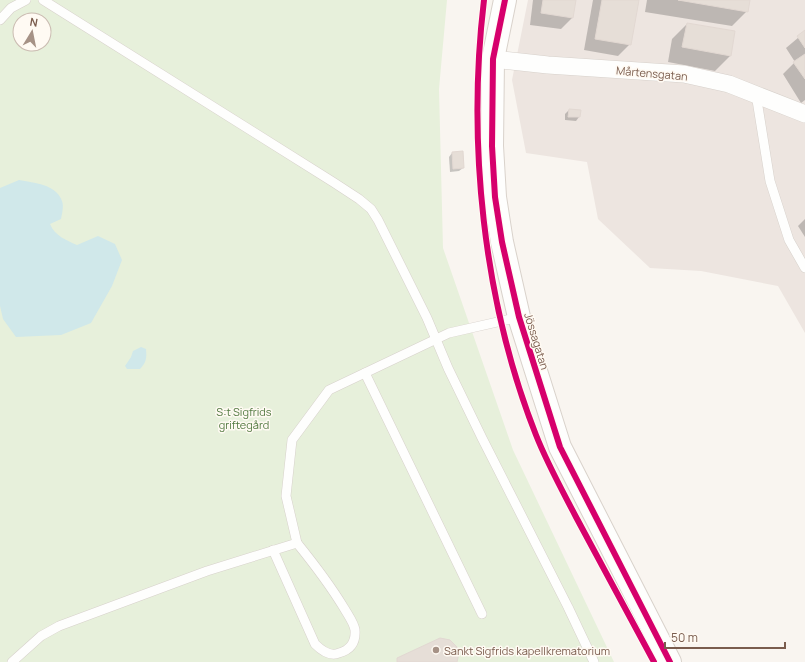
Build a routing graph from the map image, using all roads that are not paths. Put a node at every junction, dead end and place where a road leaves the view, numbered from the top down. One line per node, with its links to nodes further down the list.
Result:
1 (26, 0): 4 (lane)
2 (43, 0): 10 (lane)
3 (505, 0): 5 (street, Jössagatan)
4 (0, 20)
5 (493, 59): 6 (street, Mårtensgatan); 9 (street, Jössagatan)
6 (756, 94): 7 (street, Mårtensgatan); 8 (lane)
7 (805, 114)
8 (805, 268)
9 (519, 317): 10 (lane); 17 (street, Jössagatan)
10 (435, 340): 11 (lane); 16 (lane)
11 (365, 373): 12 (lane); 14 (lane)
12 (297, 543): 13 (lane); 13 (lane)
13 (273, 550): 15 (lane)
14 (482, 614)
15 (12, 662)
16 (594, 662)
17 (670, 662)

